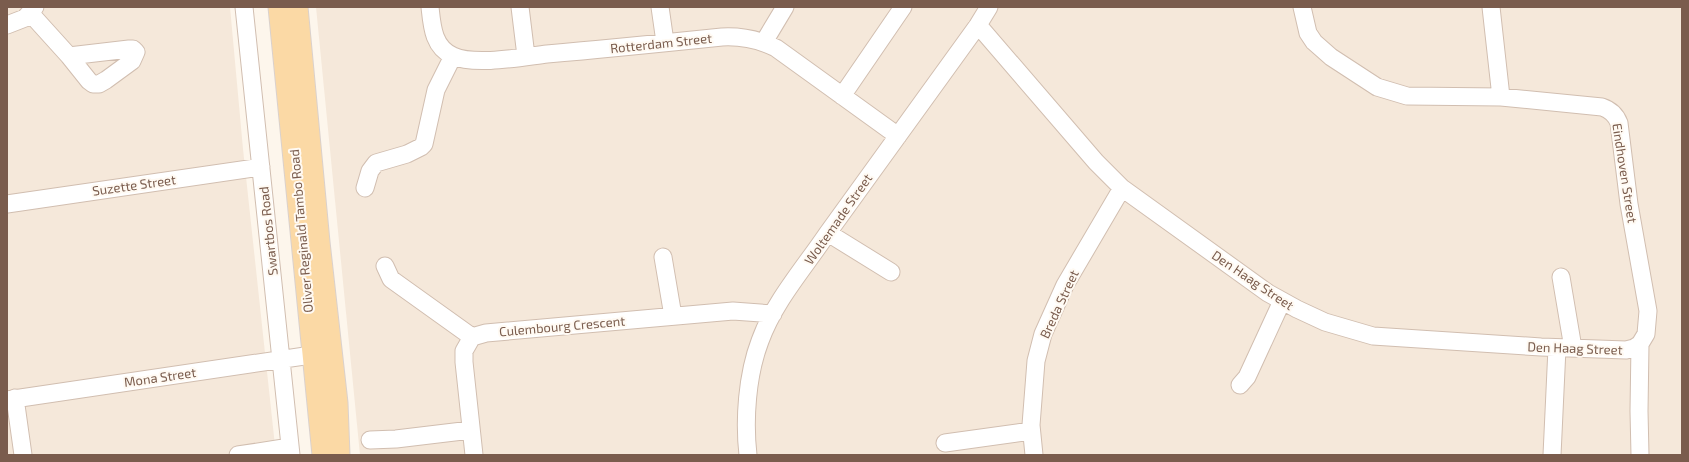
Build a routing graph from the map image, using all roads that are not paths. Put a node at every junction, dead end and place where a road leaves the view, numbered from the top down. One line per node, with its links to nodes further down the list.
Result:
1 (244, 7): 23 (street, Swartbos Road)
2 (279, 7): 38 (main road, Oliver Reginald Tambo Road)
3 (298, 7): 38 (main road, Oliver Reginald Tambo Road)
4 (430, 7): 18 (street)
5 (520, 7): 19 (street)
6 (660, 7): 15 (street)
7 (785, 7): 16 (street)
8 (903, 7): 20 (street)
9 (989, 7): 14 (street, Woltemade Street)
10 (1302, 7): 21 (street, Eindhoven Street)
11 (1491, 7): 21 (street)
12 (33, 10): 13 (street); 17 (street)
13 (7, 25)
14 (978, 25): 22 (street, Woltemade Street); 25 (street, Den Haag Street)
15 (665, 42): 16 (street, Rotterdam Street); 19 (street, Rotterdam Street)
16 (764, 42): 20 (street, Rotterdam Street)
17 (69, 56)
18 (453, 56): 19 (street, Rotterdam Street); 24 (street)
19 (526, 56)
20 (842, 96): 22 (street, Rotterdam Street)
21 (1501, 97): 36 (street, Eindhoven Street)
22 (898, 136): 27 (street, Woltemade Street)
23 (261, 167): 26 (street, Suzette Street); 39 (street, Swartbos Road)
24 (364, 188)
25 (1122, 188): 32 (street, Den Haag Street); 43 (street, Breda Street)
26 (7, 204)
27 (828, 233): 30 (street); 33 (street, Woltemade Street)
28 (663, 257): 34 (street)
29 (385, 266): 35 (street)
30 (891, 272)
31 (1561, 276): 37 (street)
32 (1282, 301): 37 (street, Den Haag Street); 40 (street)
33 (773, 314): 34 (street, Culembourg Crescent); 52 (street, Woltemade Street)
34 (673, 316): 35 (street, Culembourg Crescent)
35 (472, 337): 42 (street)
36 (1640, 344): 37 (street, Den Haag Street); 55 (street, Eindhoven Street)
37 (1565, 348): 54 (street)
38 (322, 353): 39 (street, Mona Street); 49 (main road, Oliver Reginald Tambo Road); 50 (main road, Oliver Reginald Tambo Road)
39 (282, 360): 41 (street, Mona Street); 46 (street, Swartbos Road)
40 (1240, 385)
41 (11, 399): 47 (street)
42 (471, 430): 44 (street); 51 (street)
43 (1031, 431): 45 (street); 53 (street, Breda Street)
44 (370, 440)
45 (945, 443)
46 (291, 451): 48 (street)
47 (23, 455)
48 (238, 455)
49 (323, 455)
50 (339, 455)
51 (474, 455)
52 (748, 455)
53 (1034, 455)
54 (1552, 455)
55 (1640, 455)

